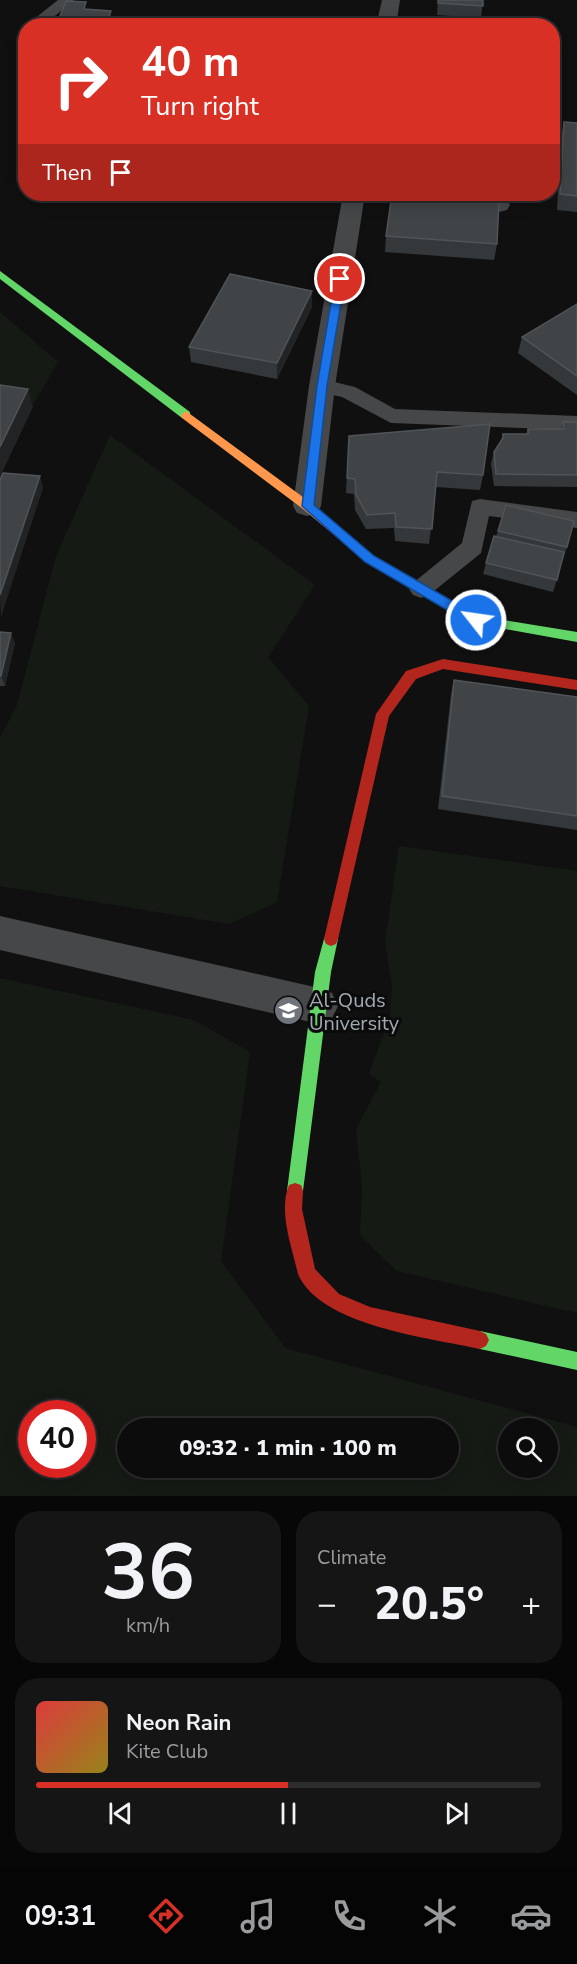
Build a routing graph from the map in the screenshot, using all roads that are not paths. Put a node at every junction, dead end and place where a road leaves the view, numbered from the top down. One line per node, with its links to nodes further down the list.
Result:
1 (67, 0): 3 (lane)
2 (391, 0): 4 (street)
3 (44, 18)
4 (388, 18)
5 (353, 201): 9 (street)
6 (459, 201): 7 (street)
7 (500, 205)
8 (0, 274): 11 (street)
9 (322, 386): 10 (lane); 11 (street)
10 (577, 423)
11 (308, 506): 13 (street)
12 (577, 520): 13 (lane)
13 (421, 589): 14 (street)
14 (577, 637)
15 (577, 685): 17 (street)
16 (0, 933): 17 (street)
17 (319, 1006): 18 (street)
18 (577, 1361)

